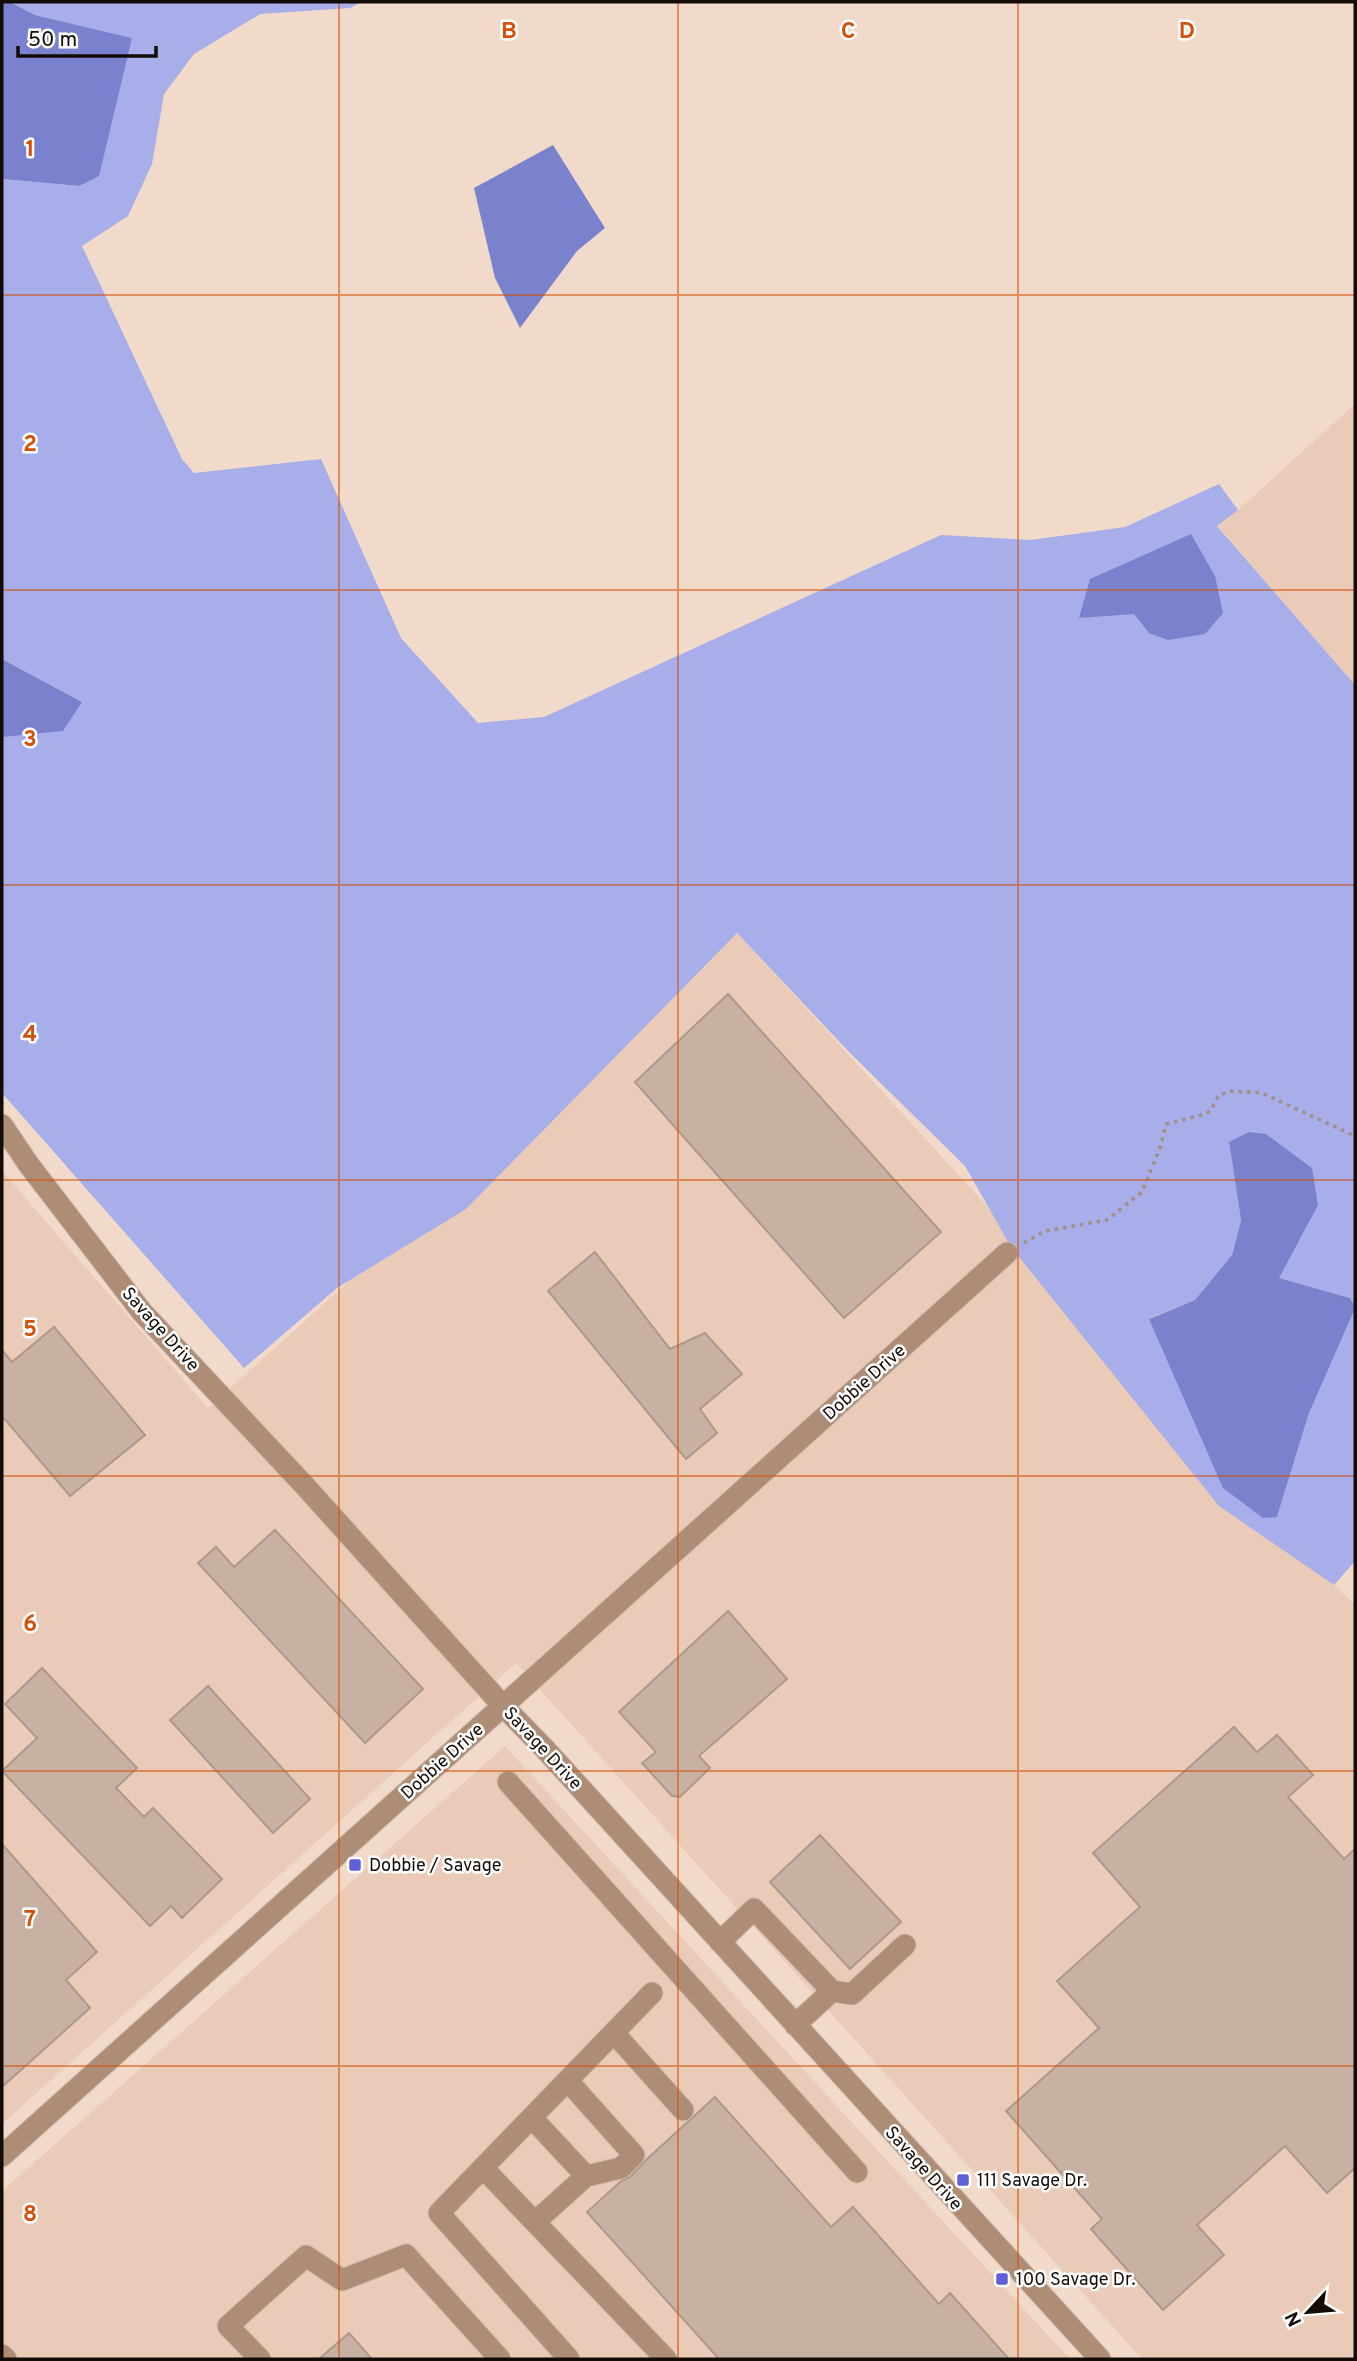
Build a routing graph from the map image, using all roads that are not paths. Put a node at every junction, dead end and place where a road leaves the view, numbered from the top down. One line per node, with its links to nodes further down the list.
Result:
1 (2, 1125): 3 (street, Savage Drive)
2 (1007, 1253): 3 (street, Dobbie Drive)
3 (503, 1706): 5 (street, Savage Drive); 14 (street, Dobbie Drive)
4 (508, 1782): 16 (street)
5 (720, 1942): 7 (street); 9 (street, Savage Drive)
6 (905, 1945): 7 (street)
7 (832, 1991): 9 (street)
8 (652, 1993): 10 (street)
9 (795, 2025): 25 (street, Savage Drive)
10 (614, 2033): 11 (street); 12 (street)
11 (568, 2081): 13 (street); 17 (street)
12 (683, 2110)
13 (532, 2118): 15 (street); 17 (street)
14 (2, 2156)
15 (483, 2168): 18 (street); 23 (street)
16 (857, 2172)
17 (586, 2176): 18 (street)
18 (535, 2222): 24 (street)
19 (2, 2355): 20 (street)
20 (6, 2359)
21 (260, 2359): 22 (street)
22 (500, 2359)
23 (569, 2359)
24 (666, 2359)
25 (1100, 2359)

